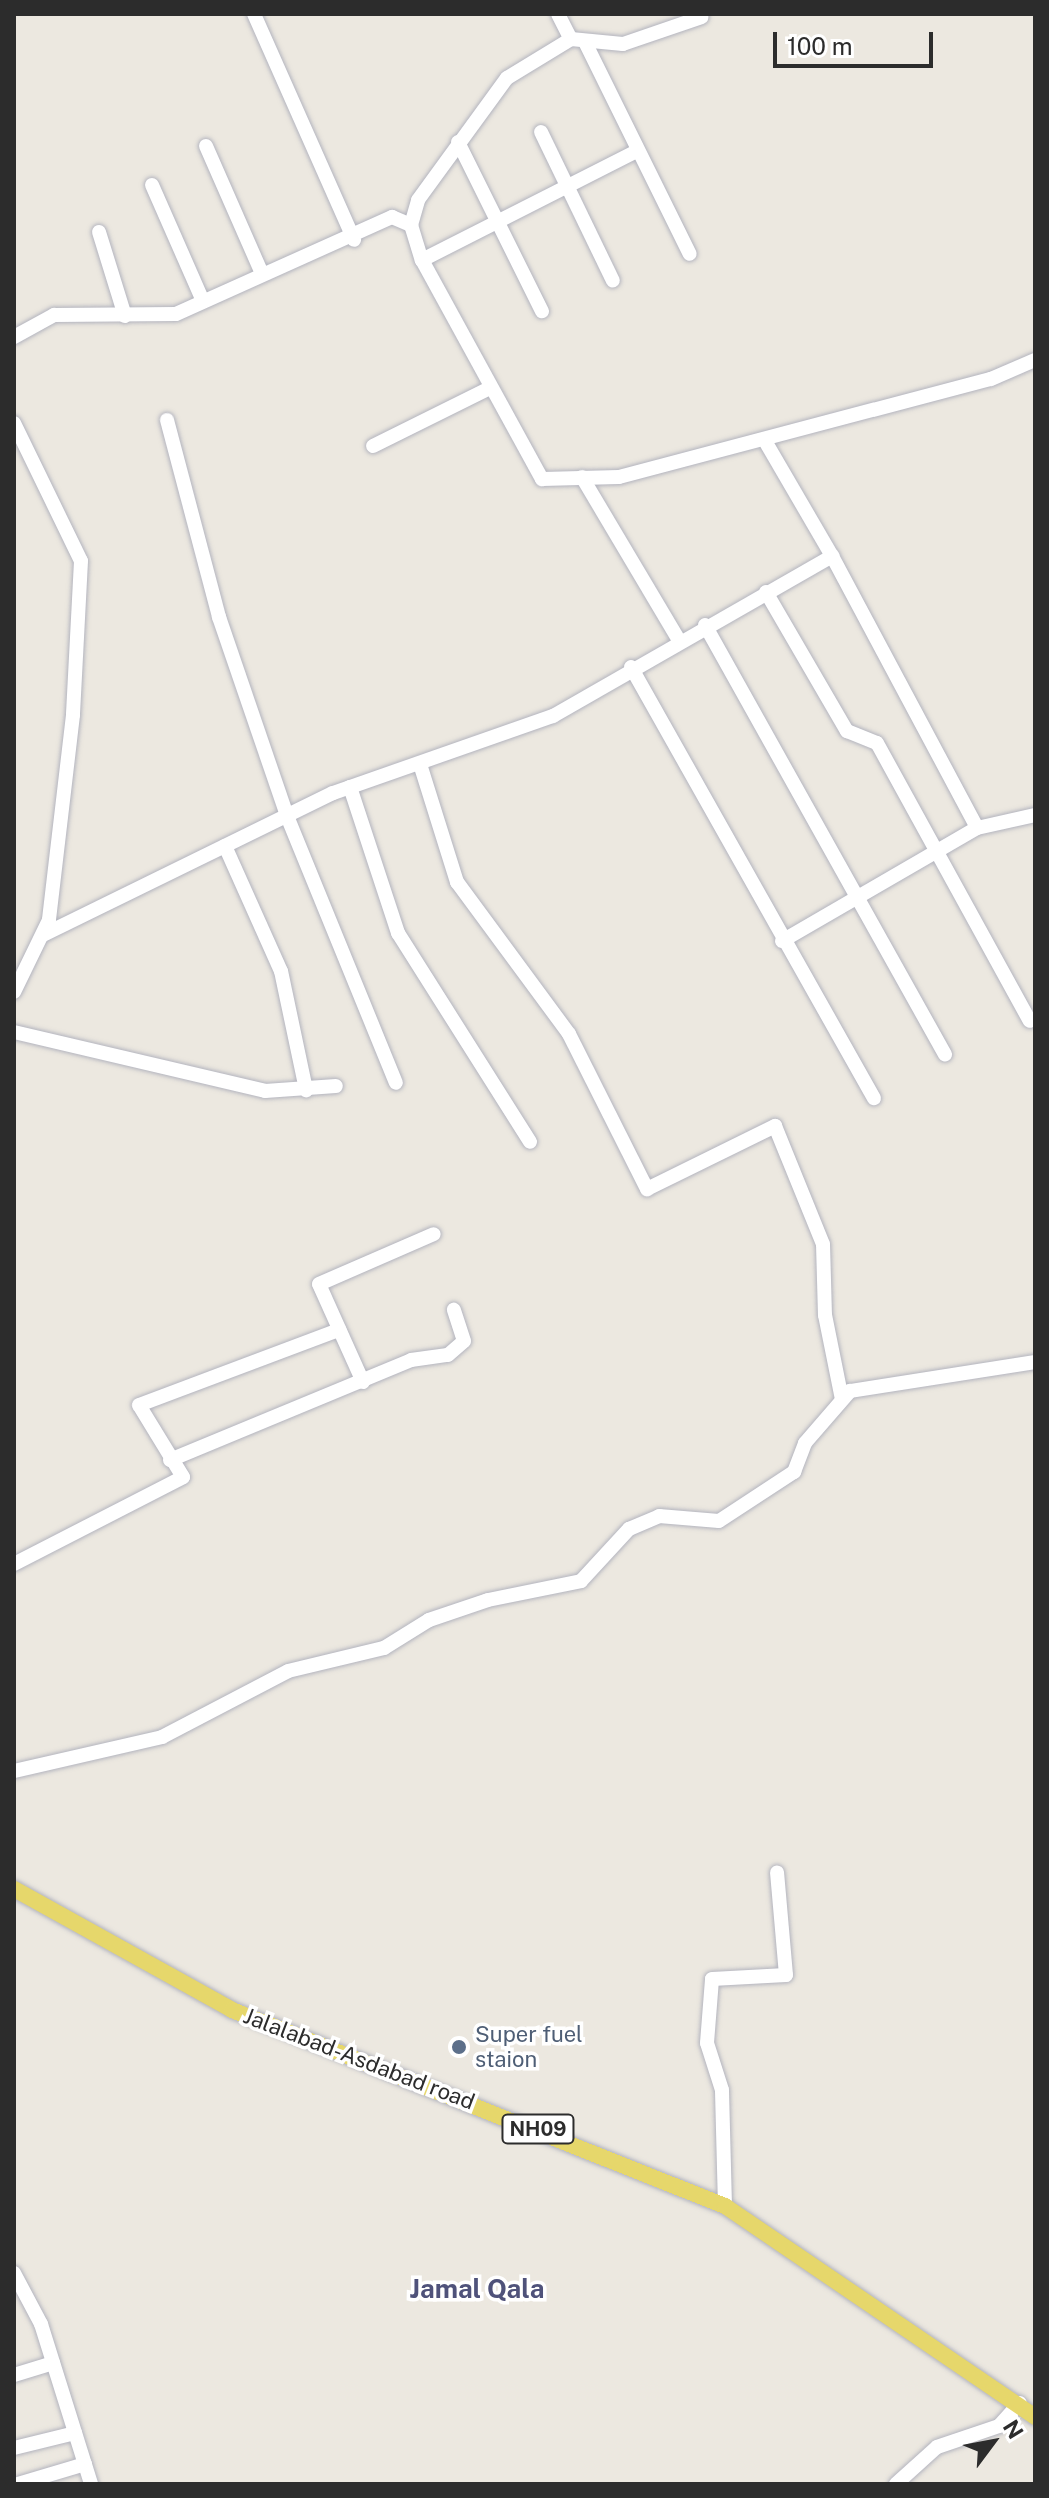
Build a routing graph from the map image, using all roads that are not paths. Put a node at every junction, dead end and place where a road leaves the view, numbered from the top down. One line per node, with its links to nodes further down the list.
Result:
1 (254, 14): 15 (street)
2 (558, 14): 4 (street)
3 (702, 17): 5 (street)
4 (571, 39): 5 (street); 7 (street)
5 (586, 44): 9 (street)
6 (541, 132): 11 (street)
7 (458, 142): 12 (street); 13 (street)
8 (206, 146): 18 (street)
9 (635, 152): 11 (street); 16 (street)
10 (152, 185): 20 (street)
11 (565, 187): 12 (street); 19 (street)
12 (497, 222): 17 (street); 21 (street)
13 (411, 225): 15 (street); 17 (street)
14 (99, 232): 22 (street)
15 (354, 240): 18 (street)
16 (690, 254)
17 (422, 260): 25 (street)
18 (261, 271): 20 (street)
19 (613, 281)
20 (203, 301): 22 (street)
21 (542, 311)
22 (125, 316): 23 (street)
23 (14, 337)
24 (1035, 360): 28 (street)
25 (490, 388): 29 (street); 30 (street)
26 (167, 420): 39 (street)
27 (14, 423): 44 (street)
28 (765, 441): 30 (street); 31 (street)
29 (373, 446)
30 (582, 477): 34 (street)
31 (832, 556): 32 (street); 40 (street)
32 (766, 592): 33 (street); 42 (street)
33 (705, 625): 34 (street); 43 (street)
34 (680, 642): 35 (street)
35 (631, 667): 36 (street); 45 (street)
36 (420, 764): 37 (street); 62 (street)
37 (350, 787): 39 (street); 56 (street)
38 (1035, 815): 40 (street)
39 (287, 816): 41 (street); 52 (street)
40 (977, 828): 42 (street)
41 (225, 846): 44 (street); 54 (street)
42 (937, 852): 43 (street); 49 (street)
43 (861, 895): 45 (street); 51 (street)
44 (43, 935): 47 (street)
45 (782, 941): 55 (street)
46 (14, 961): 47 (street)
47 (30, 962): 48 (street)
48 (14, 992)
49 (1030, 1021)
50 (14, 1032): 54 (street)
51 (945, 1054)
52 (396, 1083)
53 (336, 1086): 54 (street)
54 (306, 1090)
55 (874, 1098)
56 (530, 1142)
57 (434, 1234): 59 (street)
58 (454, 1310): 61 (street)
59 (339, 1330): 61 (street); 63 (street)
60 (1035, 1362): 62 (street)
61 (363, 1382): 63 (street)
62 (842, 1399): 65 (street)
63 (170, 1460): 64 (street)
64 (14, 1564)
65 (14, 1771)
66 (777, 1872): 68 (street)
67 (14, 1889): 68 (main road, Jalalabad-Asdabad road / NH09)
68 (725, 2206): 72 (main road, Jalalabad-Asdabad road / NH09)
69 (14, 2273): 70 (street)
70 (53, 2363): 71 (street); 74 (street)
71 (14, 2375)
72 (1020, 2403): 73 (main road, Jalalabad-Asdabad road / NH09); 79 (street)
73 (1035, 2417)
74 (75, 2433): 75 (street); 76 (street)
75 (14, 2448)
76 (85, 2464): 77 (street); 78 (street)
77 (18, 2484)
78 (91, 2484)
79 (896, 2484)

